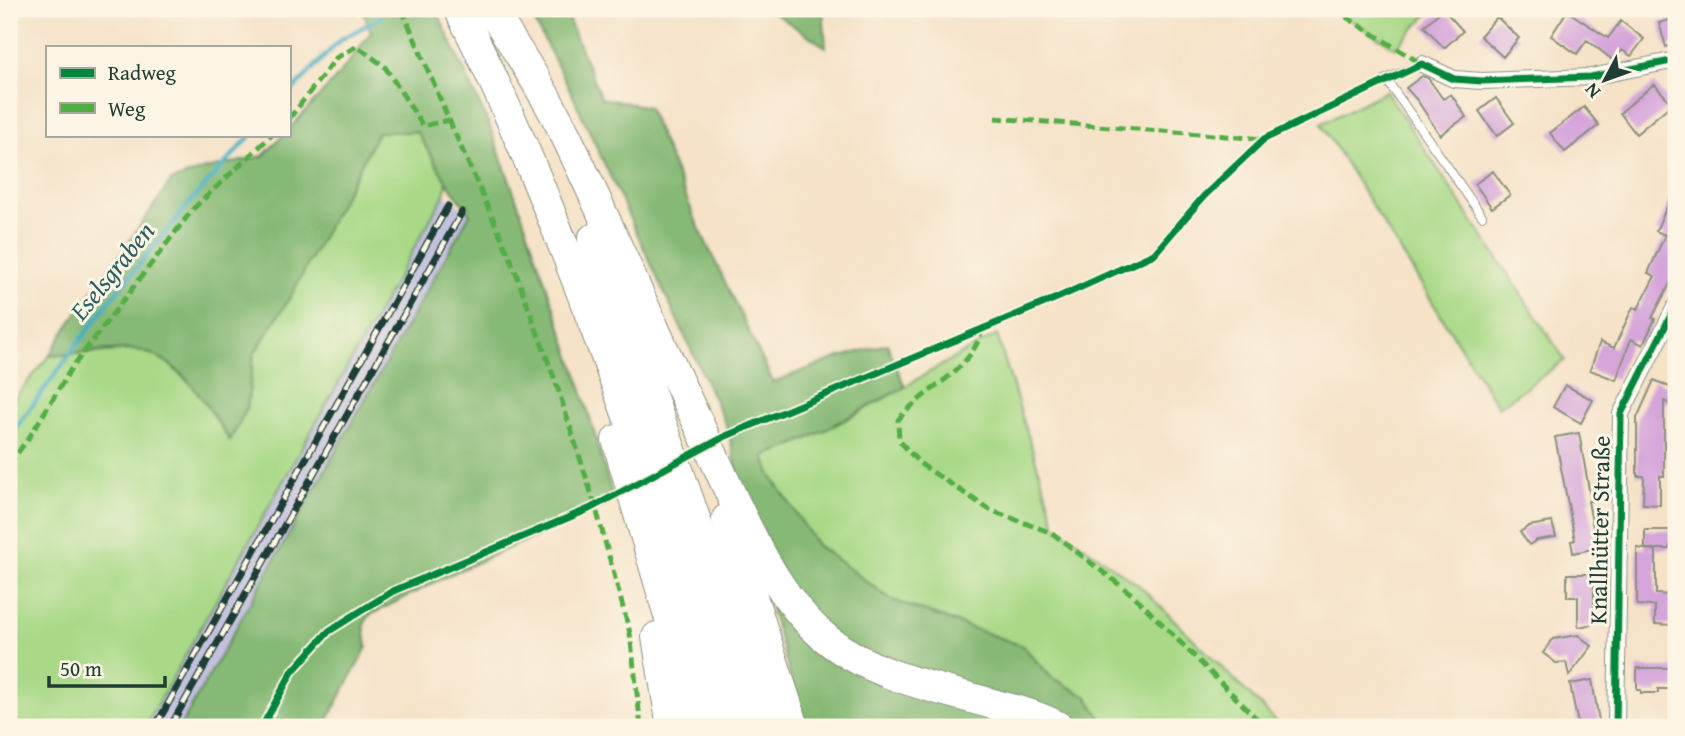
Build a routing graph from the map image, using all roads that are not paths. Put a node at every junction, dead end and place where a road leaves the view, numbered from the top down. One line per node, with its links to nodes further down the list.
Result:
1 (477, 12): 6 (highway); 7 (highway); 10 (highway); 11 (highway)
2 (1676, 60): 3 (street)
3 (1422, 64): 4 (lane)
4 (1482, 216)
5 (1676, 305): 14 (street, Knallhütter Straße)
6 (683, 393): 12 (highway); 13 (highway)
7 (634, 499): 8 (highway); 9 (highway)
8 (672, 727)
9 (702, 727)
10 (732, 727)
11 (763, 727)
12 (794, 727)
13 (1059, 727)
14 (1616, 727)

